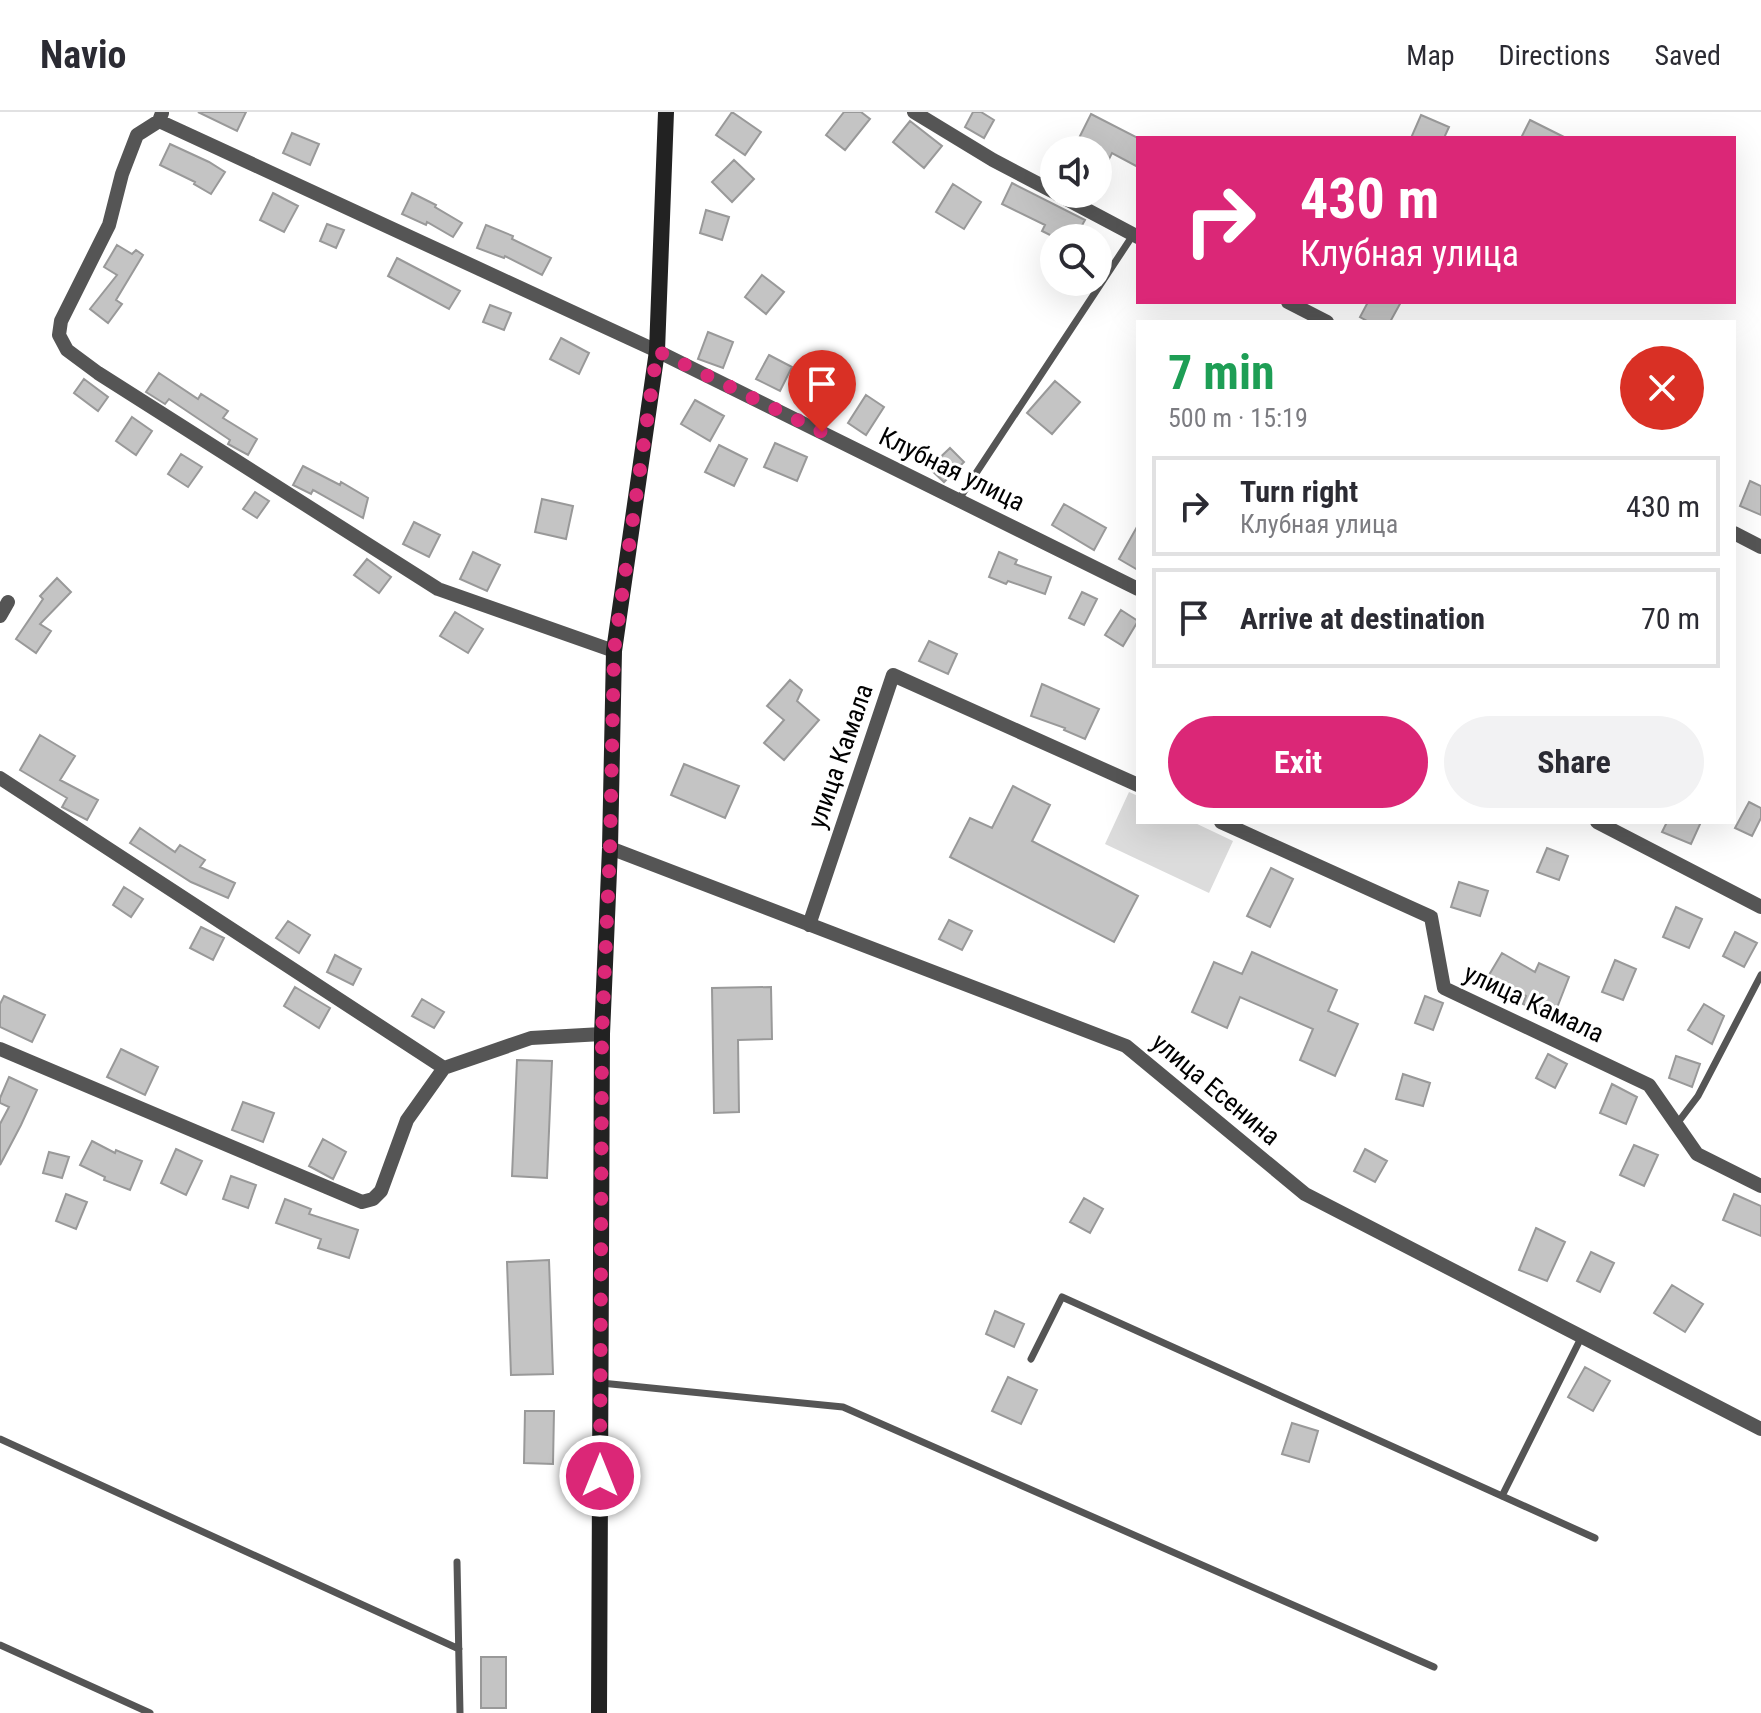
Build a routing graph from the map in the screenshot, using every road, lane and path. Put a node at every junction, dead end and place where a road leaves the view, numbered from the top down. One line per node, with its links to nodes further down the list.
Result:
1 (666, 112): 9 (street)
2 (914, 112): 4 (street)
3 (161, 116): 9 (street, Клубная улица); 16 (street)
4 (1040, 185)
5 (1084, 208): 6 (street)
6 (1136, 236): 10 (lane)
7 (1292, 304): 8 (street)
8 (1323, 320)
9 (657, 351): 10 (street, Клубная улица); 16 (street)
10 (959, 499): 13 (street, Клубная улица)
11 (1736, 534): 12 (street)
12 (1761, 547)
13 (1136, 588)
14 (8, 602): 15 (street)
15 (0, 616)
16 (614, 651): 21 (street)
17 (0, 778): 27 (street)
18 (1136, 784): 23 (street, улица Камала)
19 (1225, 824): 28 (street, улица Камала)
20 (1601, 824): 22 (street)
21 (610, 848): 23 (street, улица Есенина); 25 (street)
22 (1761, 907)
23 (809, 925): 30 (street, улица Есенина)
24 (1761, 975): 28 (lane)
25 (602, 1034): 27 (street); 32 (street)
26 (0, 1049): 27 (street)
27 (444, 1068)
28 (1676, 1125): 29 (street, улица Камала)
29 (1761, 1186)
30 (1582, 1336): 33 (street, улица Есенина); 35 (lane)
31 (1031, 1359): 35 (lane)
32 (601, 1383): 40 (lane); 43 (street)
33 (1761, 1429)
34 (0, 1439): 39 (lane)
35 (1502, 1496): 36 (lane)
36 (1595, 1538)
37 (457, 1562): 39 (lane)
38 (0, 1645): 41 (lane)
39 (459, 1649): 42 (lane)
40 (1434, 1667)
41 (150, 1713)
42 (460, 1713)
43 (599, 1713)

